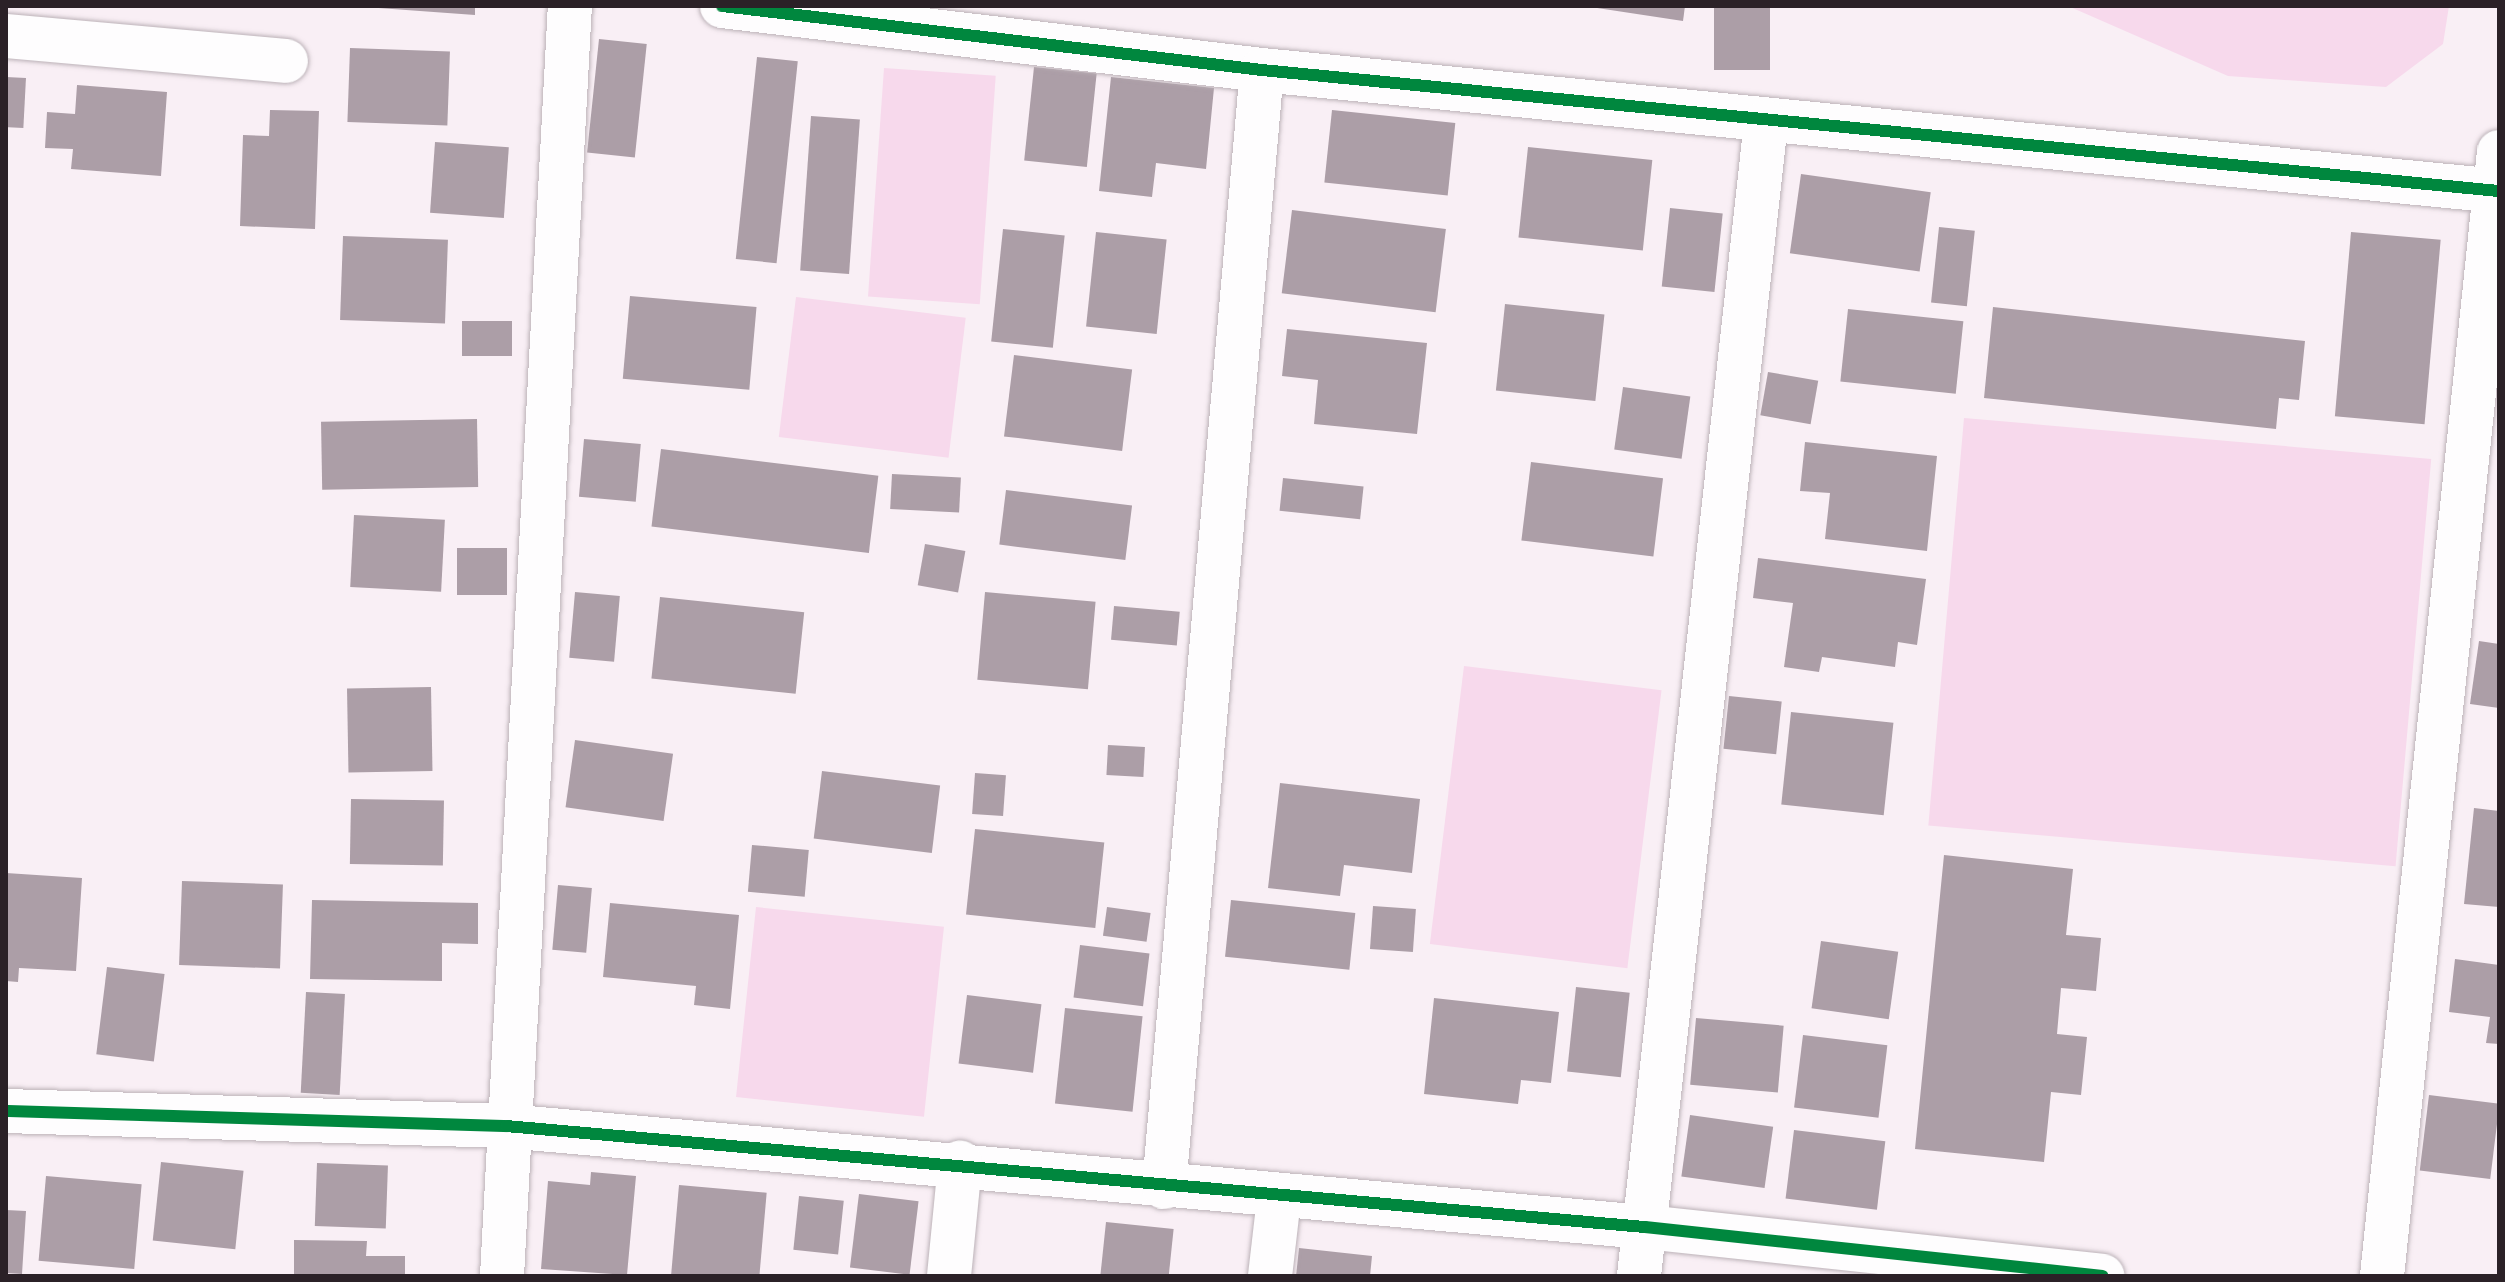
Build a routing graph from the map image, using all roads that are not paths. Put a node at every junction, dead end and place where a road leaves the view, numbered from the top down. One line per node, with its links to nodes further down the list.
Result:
1 (570, 6): 9 (street)
2 (722, 6): 5 (street)
3 (6, 36): 4 (street)
4 (286, 61)
5 (1262, 70): 6 (street); 11 (street)
6 (1766, 122): 7 (street); 13 (street)
7 (2497, 178): 19 (street)
8 (6, 1111): 9 (street)
9 (506, 1126): 10 (street); 14 (street)
10 (960, 1163): 11 (street); 15 (street)
11 (1164, 1187): 12 (street)
12 (1279, 1198): 13 (street); 16 (street)
13 (1645, 1227): 17 (street); 18 (street)
14 (502, 1276)
15 (949, 1276)
16 (1270, 1276)
17 (1639, 1276)
18 (2102, 1276)
19 (2382, 1276)

